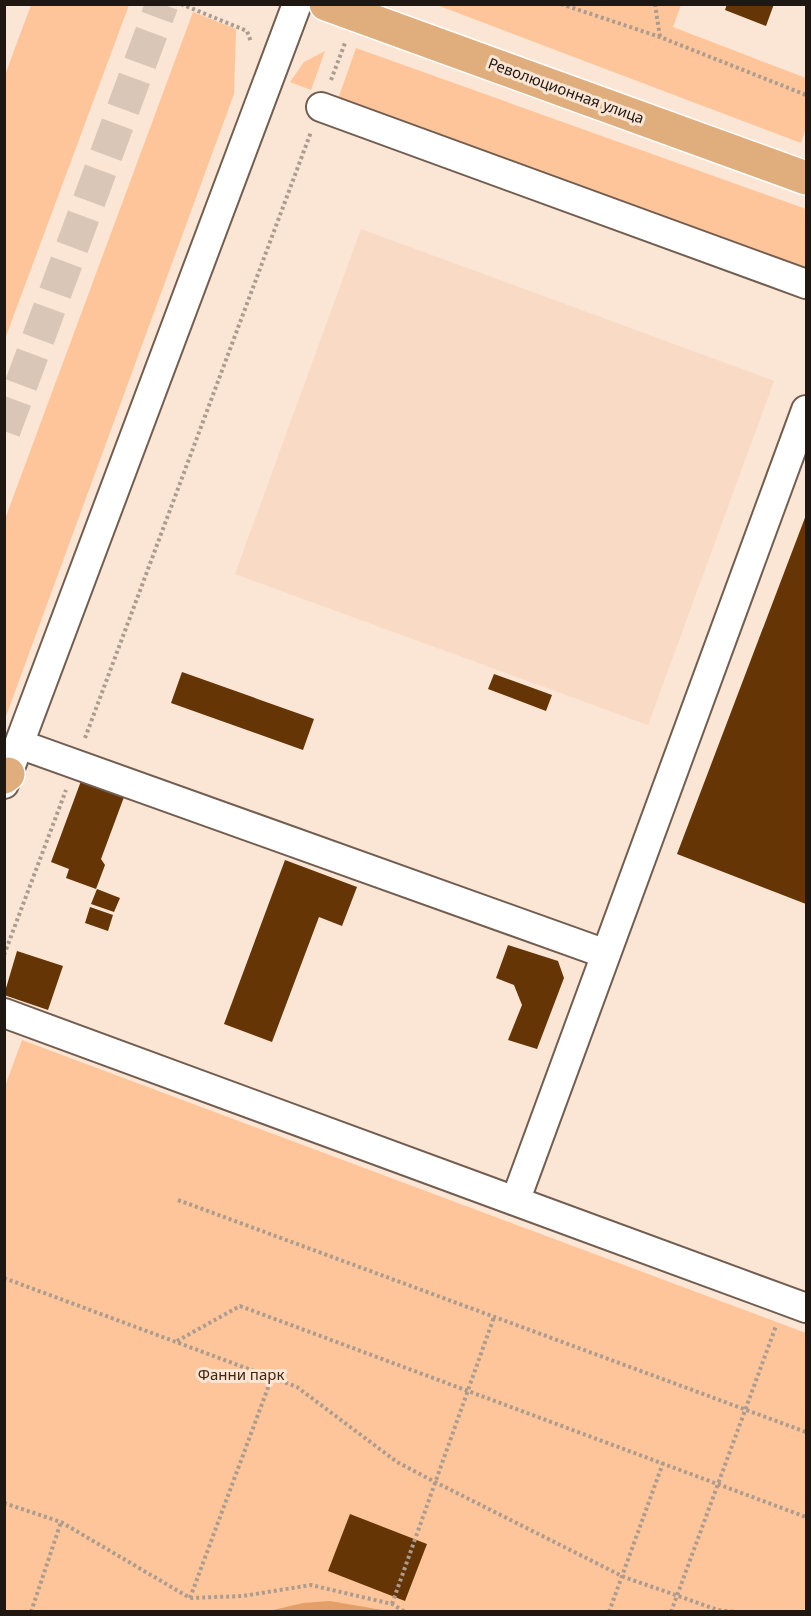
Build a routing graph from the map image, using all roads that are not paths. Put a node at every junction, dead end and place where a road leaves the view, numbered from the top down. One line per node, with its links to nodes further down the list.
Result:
1 (297, 4): 7 (street)
2 (326, 4): 4 (main road, Революционная улица)
3 (321, 107): 5 (street)
4 (807, 178)
5 (807, 284)
6 (807, 410): 8 (street)
7 (9, 770): 8 (street)
8 (606, 954): 10 (street)
9 (4, 1013): 10 (street)
10 (516, 1199): 11 (street)
11 (796, 1304)

